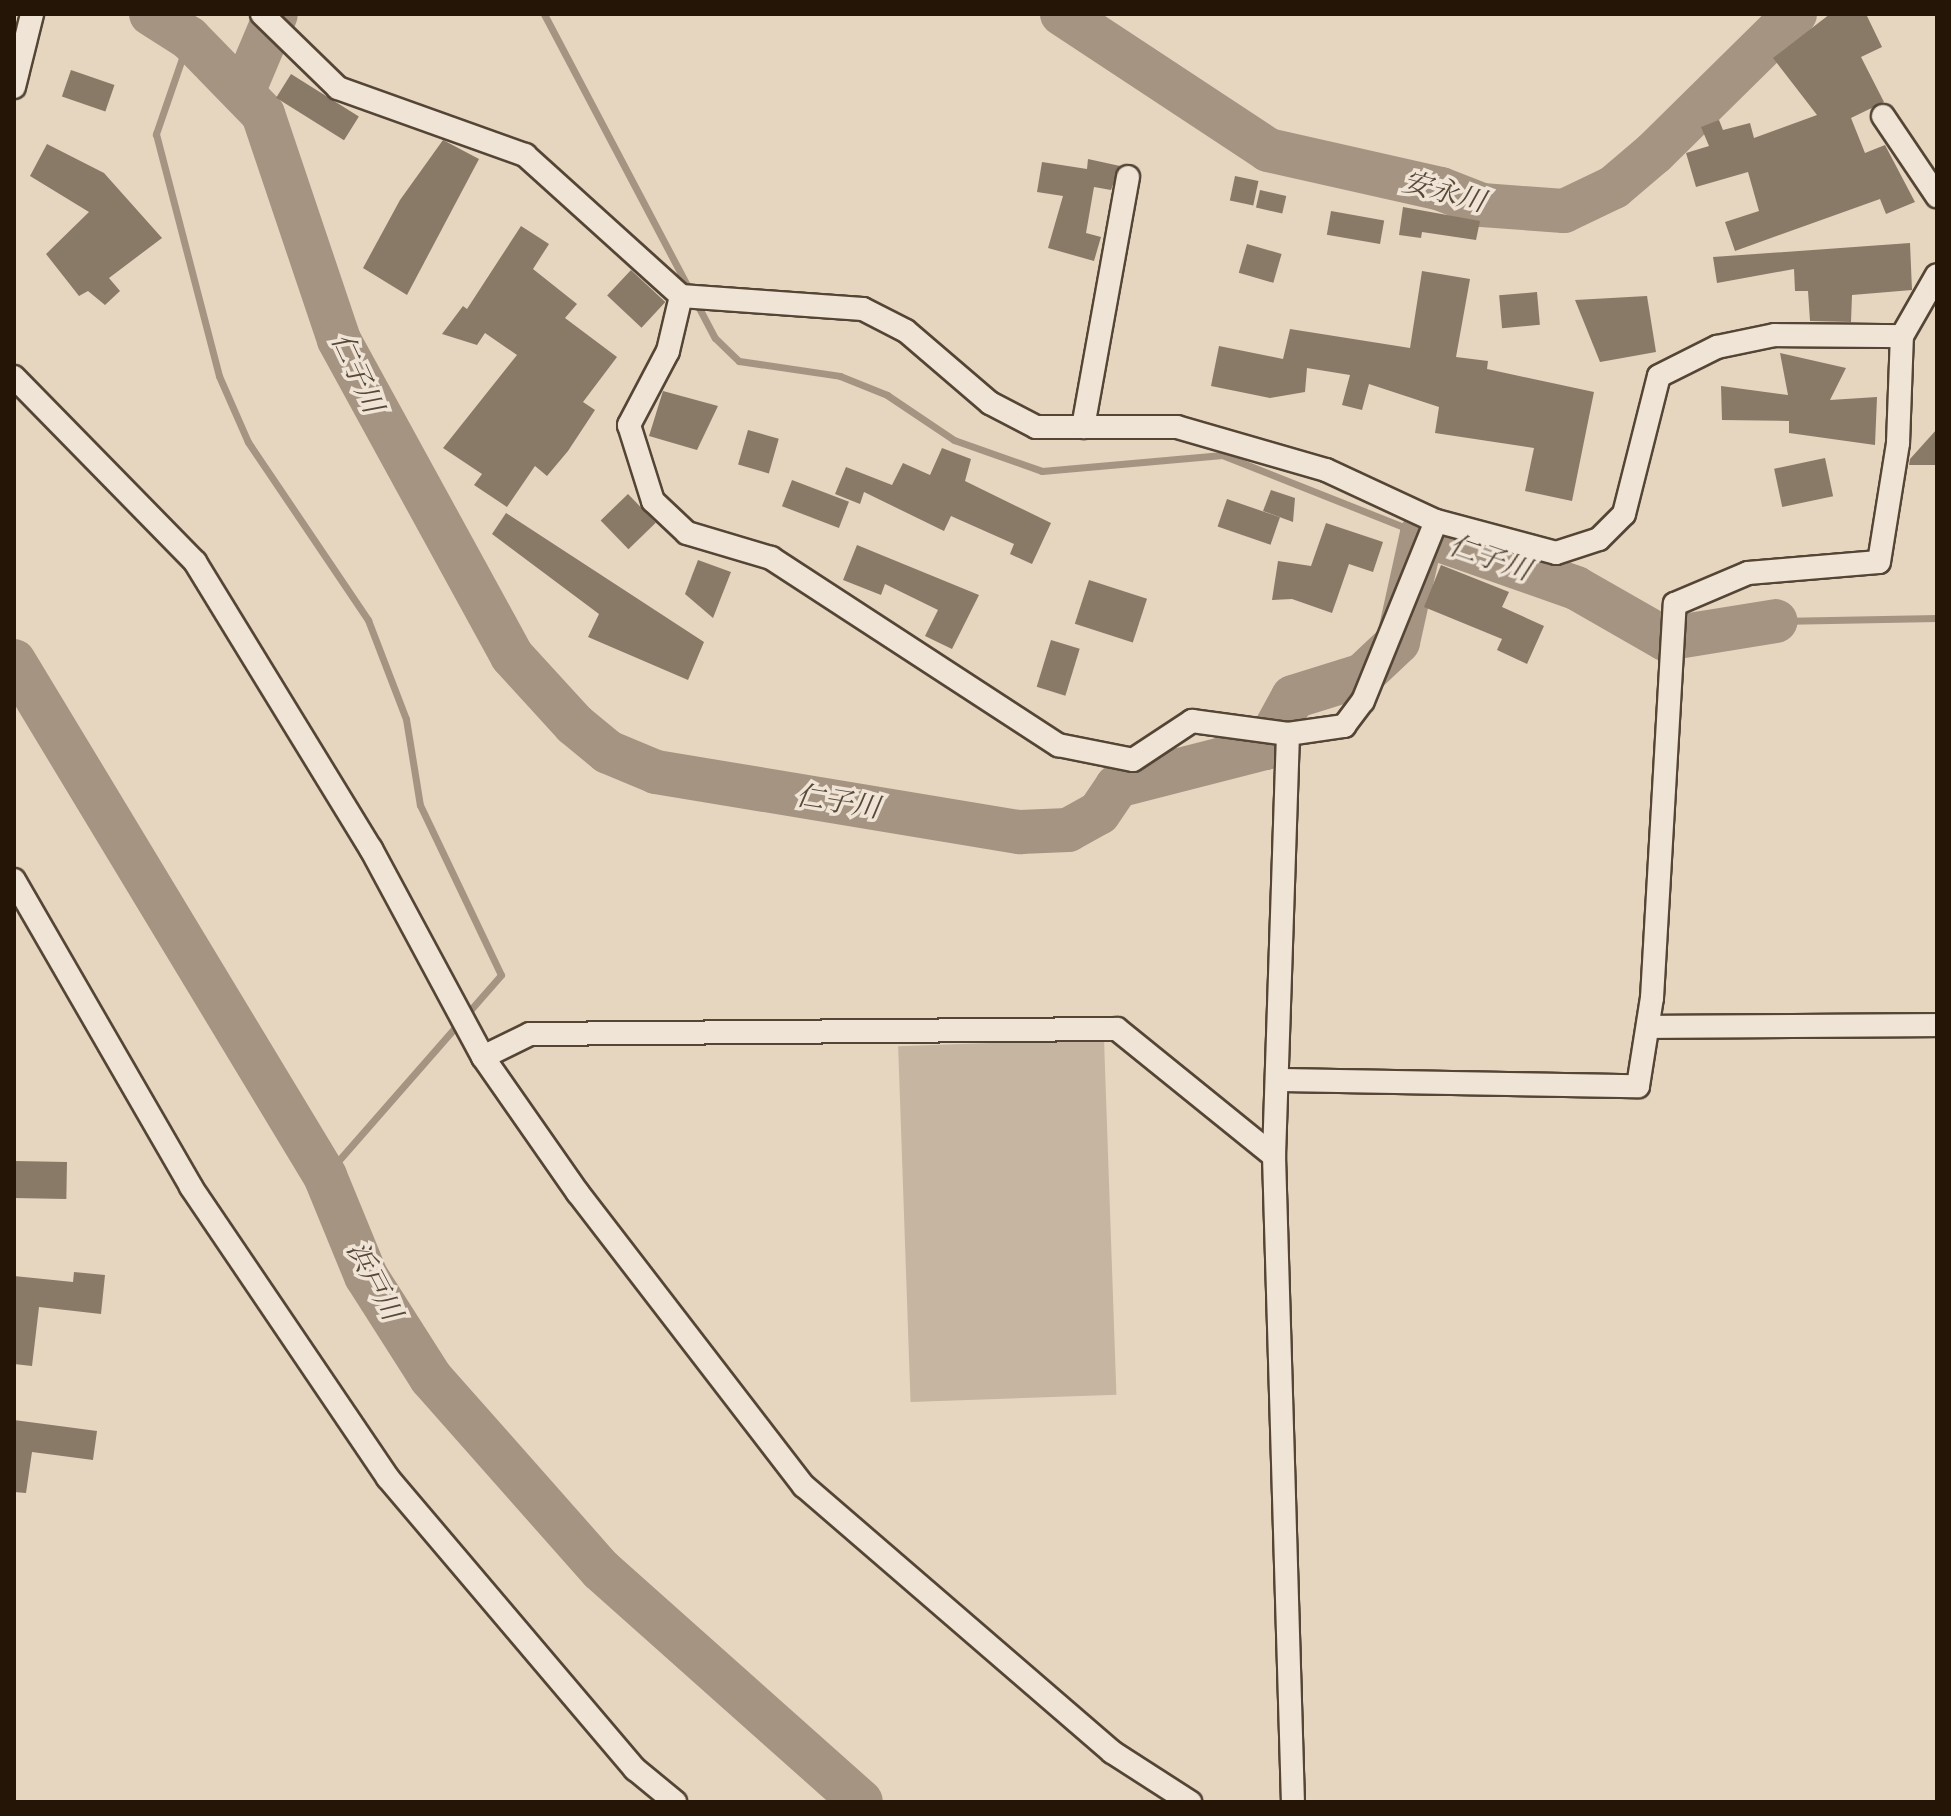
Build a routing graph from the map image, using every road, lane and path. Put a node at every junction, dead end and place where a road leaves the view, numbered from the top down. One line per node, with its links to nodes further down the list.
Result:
1 (32, 14): 3 (street)
2 (262, 14): 8 (street)
3 (14, 87)
4 (1883, 116): 6 (street)
5 (1128, 177): 11 (street)
6 (1937, 196)
7 (1937, 275): 9 (street)
8 (681, 296): 11 (street); 13 (street)
9 (1902, 336): 12 (street); 16 (street)
10 (14, 377): 17 (street)
11 (1083, 427): 12 (street)
12 (1436, 521): 13 (street)
13 (1288, 734): 18 (street)
14 (14, 880): 20 (street)
15 (1937, 1025): 16 (street)
16 (1648, 1027): 18 (street)
17 (483, 1057): 19 (street); 21 (street)
18 (1279, 1080): 19 (street)
19 (1274, 1156): 22 (street)
20 (675, 1802)
21 (1190, 1802)
22 (1293, 1802)

